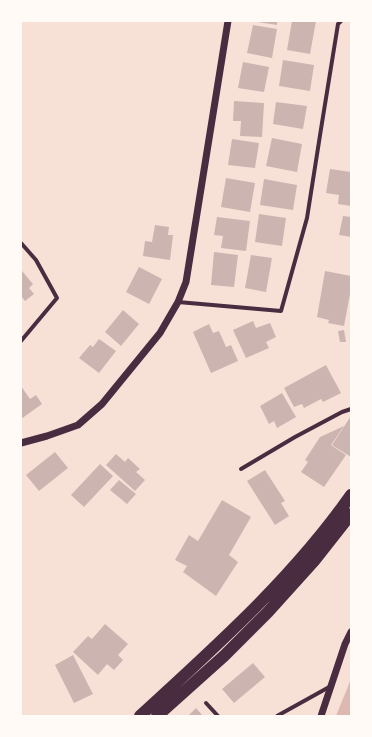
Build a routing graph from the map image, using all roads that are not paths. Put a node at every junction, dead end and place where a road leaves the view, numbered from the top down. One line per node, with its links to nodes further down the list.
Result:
1 (228, 21): 4 (street)
2 (341, 21): 4 (street)
3 (21, 243): 5 (street)
4 (178, 302): 7 (street)
5 (21, 341)
6 (351, 409): 8 (street)
7 (21, 443)
8 (241, 469)
9 (351, 495): 14 (highway)
10 (351, 514): 15 (highway)
11 (351, 632): 12 (street)
12 (331, 686): 17 (street); 18 (street)
13 (206, 703): 16 (street)
14 (140, 716)
15 (157, 716)
16 (218, 716)
17 (277, 716)
18 (321, 716)

